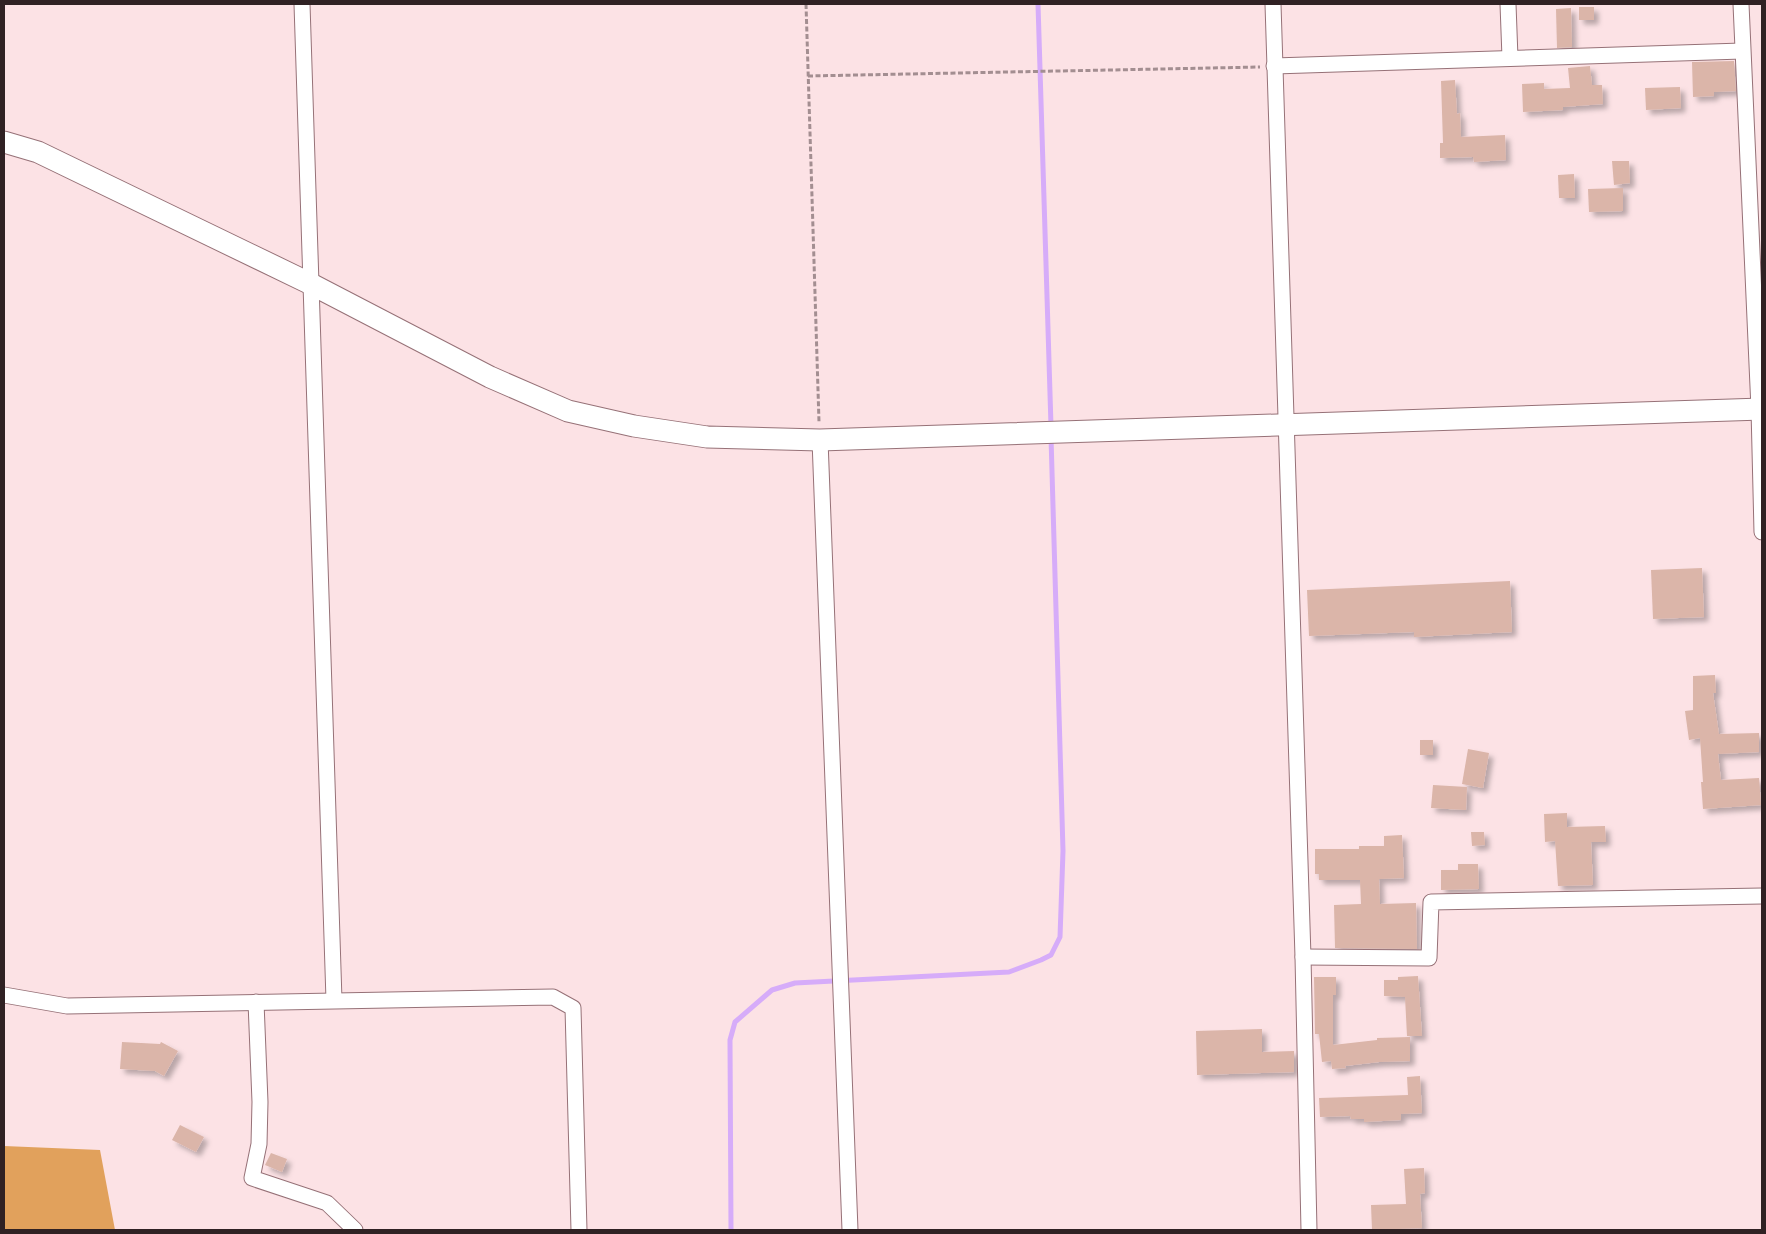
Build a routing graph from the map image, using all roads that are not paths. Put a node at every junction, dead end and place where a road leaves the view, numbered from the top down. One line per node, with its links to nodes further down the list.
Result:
1 (302, 4): 9 (street)
2 (1273, 4): 7 (street)
3 (1508, 4): 6 (street)
4 (1741, 4): 5 (street)
5 (1742, 51): 6 (street); 10 (street)
6 (1510, 58): 7 (street)
7 (1274, 66): 11 (street)
8 (4, 142): 9 (street)
9 (311, 284): 12 (street); 17 (street)
10 (1761, 409): 11 (street); 13 (street)
11 (1286, 425): 12 (street); 15 (street)
12 (820, 440): 21 (street)
13 (1762, 532)
14 (1762, 896): 15 (street)
15 (1303, 957): 22 (street)
16 (4, 995): 18 (street)
17 (334, 1000): 18 (street); 20 (street)
18 (256, 1002): 19 (street)
19 (355, 1230)
20 (579, 1230)
21 (850, 1230)
22 (1309, 1230)

